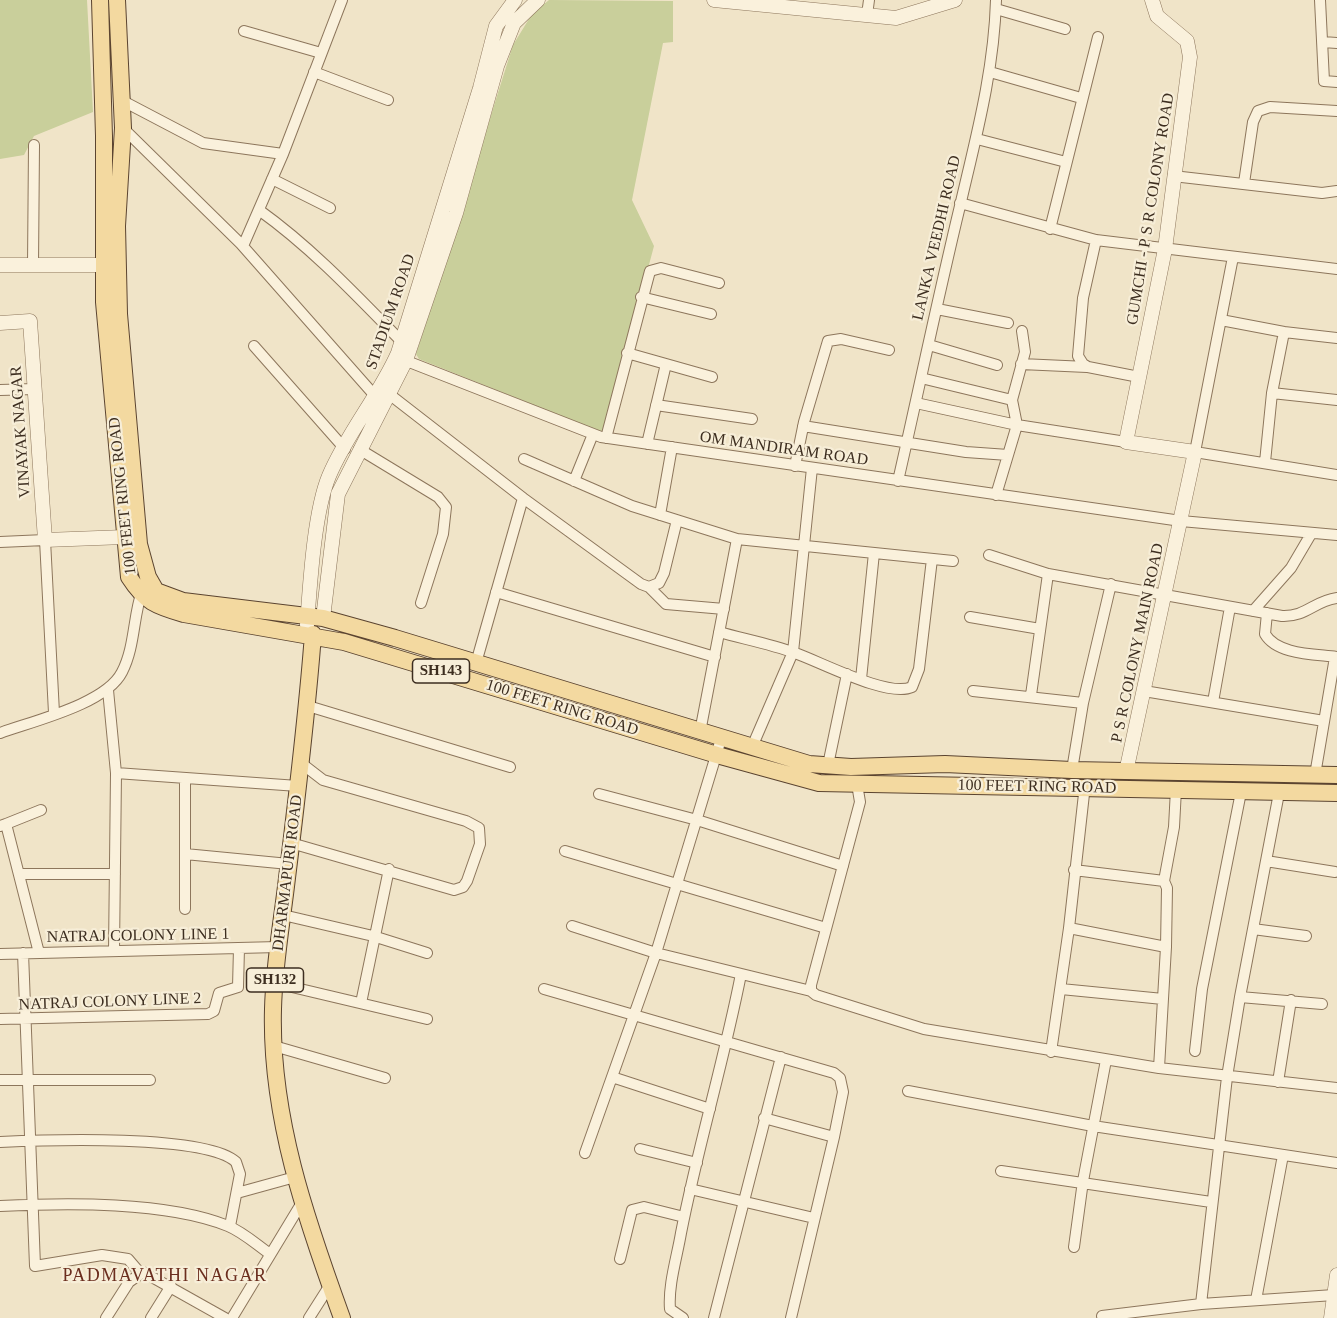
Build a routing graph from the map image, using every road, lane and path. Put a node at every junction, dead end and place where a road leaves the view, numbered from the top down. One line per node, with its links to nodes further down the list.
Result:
1 (100, 0): 45 (main road, 100 FEET RING ROAD)
2 (117, 0): 25 (main road, 100 FEET RING ROAD)
3 (340, 0): 20 (street)
4 (538, 0): 14 (street, STADIUM ROAD)
5 (714, 0): 6 (street)
6 (719, 0): 13 (street)
7 (869, 0): 13 (street)
8 (955, 0): 13 (street)
9 (1152, 0): 33 (street, GUMCHI - P S R COLONY ROAD)
10 (1320, 0): 18 (street)
11 (507, 3): 14 (street); 59 (street, STADIUM ROAD)
12 (996, 5): 15 (street); 22 (street, LANKA VEEDHI ROAD)
13 (867, 15)
14 (517, 20): 64 (street, STADIUM ROAD)
15 (1065, 29)
16 (244, 31): 20 (street)
17 (1098, 37): 24 (street)
18 (1323, 42): 19 (street); 23 (street)
19 (1337, 43)
20 (321, 53): 21 (street)
21 (314, 72): 26 (street); 31 (street)
22 (990, 72): 24 (street); 29 (street, LANKA VEEDHI ROAD)
23 (1337, 82)
24 (1081, 98): 32 (street)
25 (121, 100): 28 (main road, 100 FEET RING ROAD); 31 (street)
26 (388, 100)
27 (1337, 111): 35 (street)
28 (123, 128): 42 (street); 45 (main road, 100 FEET RING ROAD)
29 (977, 139): 32 (street); 37 (street, LANKA VEEDHI ROAD)
30 (34, 145): 47 (street)
31 (283, 154): 34 (street)
32 (1066, 162): 40 (street)
33 (1173, 176): 35 (street); 43 (street, GUMCHI - P S R COLONY ROAD)
34 (272, 179): 38 (street); 39 (street)
35 (1244, 183): 36 (street)
36 (1337, 191)
37 (960, 203): 40 (street); 51 (street, LANKA VEEDHI ROAD)
38 (330, 208)
39 (259, 210): 42 (street); 59 (street)
40 (1050, 229): 41 (street)
41 (1096, 240): 43 (street); 68 (street)
42 (243, 246): 75 (street)
43 (1165, 249): 44 (street); 70 (street, GUMCHI - P S R COLONY ROAD)
44 (1233, 257): 48 (street); 53 (street)
45 (111, 264): 47 (street); 107 (main road, 100 FEET RING ROAD); 117 (main road, 100 FEET RING ROAD)
46 (0, 265): 47 (street)
47 (33, 265)
48 (1337, 269)
49 (719, 283): 50 (street)
50 (641, 297): 52 (street); 63 (street)
51 (937, 309): 55 (street); 60 (street, LANKA VEEDHI ROAD)
52 (711, 314)
53 (1221, 320): 57 (street); 91 (street)
54 (0, 323): 72 (street, VINAYAK NAGAR)
55 (1008, 323)
56 (1022, 331): 66 (street)
57 (1284, 332): 58 (street); 74 (street)
58 (1337, 338)
59 (402, 342): 64 (street, STADIUM ROAD)
60 (929, 345): 67 (street); 71 (street, LANKA VEEDHI ROAD)
61 (254, 346): 89 (street)
62 (889, 350): 82 (street)
63 (627, 353): 65 (street); 84 (street)
64 (401, 359): 75 (street); 83 (street, OM MANDIRAM ROAD)
65 (666, 364): 69 (street); 79 (street)
66 (1021, 364): 68 (street); 76 (street)
67 (997, 365)
68 (1088, 367): 70 (street)
69 (712, 377)
70 (1139, 377): 86 (street, GUMCHI - P S R COLONY ROAD)
71 (921, 378): 76 (street); 78 (street, LANKA VEEDHI ROAD)
72 (35, 389): 73 (street); 109 (street, VINAYAK NAGAR)
73 (0, 390)
74 (1272, 393): 77 (street); 94 (street)
75 (383, 395): 89 (street); 90 (street); 101 (street)
76 (1012, 400): 81 (street)
77 (1337, 400)
78 (916, 403): 81 (street); 85 (street, LANKA VEEDHI ROAD)
79 (656, 405): 80 (street); 87 (street)
80 (752, 419)
81 (1017, 425): 86 (street); 92 (street)
82 (803, 426): 85 (street); 95 (street)
83 (593, 434): 84 (street, OM MANDIRAM ROAD); 98 (street)
84 (606, 438): 87 (street, OM MANDIRAM ROAD)
85 (907, 441): 92 (street); 99 (street, LANKA VEEDHI ROAD)
86 (1126, 442): 91 (street)
87 (647, 444): 88 (street, OM MANDIRAM ROAD)
88 (672, 447): 95 (street, OM MANDIRAM ROAD); 102 (street)
89 (345, 449): 130 (street)
90 (359, 449): 124 (street); 130 (street)
91 (1194, 452): 94 (street); 104 (street)
92 (1008, 455): 100 (street)
93 (524, 459): 98 (street)
94 (1264, 462): 97 (street)
95 (795, 466): 96 (street, OM MANDIRAM ROAD)
96 (812, 468): 99 (street, OM MANDIRAM ROAD); 111 (street)
97 (1337, 475)
98 (574, 481): 102 (street)
99 (898, 481): 100 (street, OM MANDIRAM ROAD)
100 (996, 495): 104 (street, OM MANDIRAM ROAD)
101 (523, 498): 119 (street); 120 (street)
102 (660, 515): 103 (street)
103 (677, 520): 108 (street); 119 (street)
104 (1181, 521): 105 (street, OM MANDIRAM ROAD); 122 (street, P S R COLONY MAIN ROAD)
105 (1311, 534): 106 (street, OM MANDIRAM ROAD); 127 (street)
106 (1337, 535)
107 (125, 537): 109 (street); 121 (main road, 100 FEET RING ROAD)
108 (737, 539): 111 (street); 126 (street)
109 (45, 540): 110 (street); 146 (street)
110 (0, 543)
111 (803, 545): 112 (street); 133 (street)
112 (873, 553): 114 (street); 138 (street)
113 (989, 555): 116 (street)
114 (932, 559): 115 (street); 138 (street)
115 (953, 561)
116 (1048, 574): 118 (street); 131 (street)
117 (148, 577): 121 (street); 130 (main road, 100 FEET RING ROAD / SH143)
118 (1111, 584): 122 (street); 144 (street)
119 (649, 587): 126 (street)
120 (496, 592): 134 (street); 136 (street)
121 (141, 596): 130 (main road, 100 FEET RING ROAD / SH143); 139 (street)
122 (1163, 596): 125 (street); 141 (street, P S R COLONY MAIN ROAD)
123 (1337, 598): 128 (street)
124 (421, 603)
125 (1230, 607): 127 (street); 143 (street)
126 (724, 609): 132 (street)
127 (1253, 611): 128 (street)
128 (1267, 613): 135 (street)
129 (970, 617): 131 (street)
130 (314, 628): 136 (main road, 100 FEET RING ROAD / SH143); 145 (main road, DHARMAPURI ROAD / SH132); 150 (main road, 100 FEET RING ROAD / SH143)
131 (1040, 629): 142 (street)
132 (720, 632): 133 (street); 134 (street)
133 (794, 652): 137 (street); 151 (street)
134 (715, 657): 148 (street)
135 (1336, 657): 147 (street)
136 (476, 663): 148 (main road, 100 FEET RING ROAD / SH143)
137 (848, 674): 138 (street); 153 (street)
138 (861, 679)
139 (108, 690): 146 (street); 156 (street)
140 (973, 691): 142 (street)
141 (1144, 691): 143 (street); 155 (street, P S R COLONY MAIN ROAD)
142 (1031, 695): 144 (street)
143 (1212, 702): 147 (street)
144 (1083, 703): 159 (street)
145 (308, 706): 152 (main road, DHARMAPURI ROAD / SH132); 154 (street)
146 (54, 713): 149 (street)
147 (1324, 721): 157 (street)
148 (700, 732): 150 (main road, 100 FEET RING ROAD / SH143)
149 (0, 733)
150 (719, 747): 151 (main road, 100 FEET RING ROAD / SH143); 161 (main road, 100 FEET RING ROAD / SH143); 169 (street)
151 (752, 747): 153 (main road, 100 FEET RING ROAD / SH143)
152 (301, 763): 162 (main road, DHARMAPURI ROAD / SH132); 177 (street)
153 (828, 765): 159 (main road, 100 FEET RING ROAD / SH143)
154 (510, 767)
155 (1126, 772): 157 (main road, 100 FEET RING ROAD / SH143); 159 (main road, 100 FEET RING ROAD / SH143)
156 (116, 773): 160 (street); 181 (street)
157 (1315, 775): 158 (main road, 100 FEET RING ROAD / SH143)
158 (1337, 775)
159 (1081, 776): 161 (main road, 100 FEET RING ROAD / SH143); 163 (main road, 100 FEET RING ROAD / SH143); 178 (street)
160 (185, 778): 162 (street); 173 (street)
161 (857, 784): 176 (street)
162 (298, 786): 171 (main road, DHARMAPURI ROAD / SH132)
163 (1176, 789): 164 (main road, 100 FEET RING ROAD / SH143); 182 (street)
164 (1241, 792): 165 (main road, 100 FEET RING ROAD / SH143); 217 (street)
165 (1279, 793): 166 (main road, 100 FEET RING ROAD / SH143); 174 (street)
166 (1337, 793)
167 (599, 794): 169 (street)
168 (42, 810): 170 (street)
169 (697, 820): 176 (street); 183 (street)
170 (3, 825): 180 (street)
171 (291, 843): 175 (main road, DHARMAPURI ROAD / SH132); 177 (street)
172 (565, 851): 183 (street)
173 (185, 854): 175 (street); 184 (street)
174 (1266, 861): 179 (street); 189 (street)
175 (289, 864): 185 (main road, DHARMAPURI ROAD / SH132)
176 (843, 866): 187 (street)
177 (389, 869): 190 (street)
178 (1074, 870): 182 (street); 188 (street)
179 (1335, 872)
180 (19, 874): 181 (street); 198 (street)
181 (115, 874): 195 (street)
182 (1164, 881): 193 (street)
183 (677, 885): 187 (street); 196 (street)
184 (185, 909)
185 (283, 915): 190 (street); 192 (main road, DHARMAPURI ROAD / SH132)
186 (572, 926): 196 (street)
187 (826, 928): 205 (street)
188 (1069, 928): 193 (street); 204 (street)
189 (1253, 928): 191 (street); 206 (street)
190 (373, 936): 199 (street); 209 (street)
191 (1306, 936)
192 (278, 947): 194 (street, NATRAJ COLONY LINE 1); 202 (main road, DHARMAPURI ROAD / SH132)
193 (1166, 947): 207 (street)
194 (239, 948): 195 (street, NATRAJ COLONY LINE 1); 213 (street, NATRAJ COLONY LINE 2)
195 (114, 951): 198 (street, NATRAJ COLONY LINE 1)
196 (656, 952): 201 (street); 211 (street)
197 (23, 953): 198 (street, NATRAJ COLONY LINE 1); 200 (street, NATRAJ COLONY LINE 1); 213 (street)
198 (39, 953)
199 (426, 953)
200 (0, 954)
201 (741, 974): 205 (street); 215 (street)
202 (275, 983): 209 (street); 216 (main road, DHARMAPURI ROAD / SH132)
203 (544, 988): 211 (street)
204 (1061, 989): 207 (street); 218 (street)
205 (812, 991): 218 (street)
206 (1240, 997): 208 (street); 223 (street)
207 (1163, 999): 221 (street)
208 (1291, 1000): 210 (street); 228 (street)
209 (361, 1003): 214 (street)
210 (1322, 1004)
211 (635, 1013): 215 (street); 222 (street)
212 (0, 1019): 213 (street, NATRAJ COLONY LINE 2)
213 (24, 1019): 225 (street)
214 (427, 1019)
215 (728, 1043): 219 (street); 231 (street)
216 (274, 1046): 224 (street); 244 (main road, DHARMAPURI ROAD / SH132)
217 (1195, 1051)
218 (1051, 1052): 220 (street)
219 (781, 1057): 232 (street); 234 (street)
220 (1106, 1060): 221 (street); 233 (street)
221 (1159, 1068): 223 (street)
222 (612, 1077): 231 (street); 239 (street)
223 (1227, 1077): 228 (street); 237 (street)
224 (385, 1078)
225 (26, 1079): 226 (street); 227 (street); 235 (street)
226 (0, 1080)
227 (150, 1080)
228 (1278, 1082): 229 (street)
229 (1337, 1088)
230 (909, 1091): 233 (street)
231 (710, 1109): 241 (street)
232 (764, 1118): 234 (street); 248 (street)
233 (1093, 1126): 237 (street); 245 (street)
234 (834, 1137): 254 (street)
235 (29, 1141): 236 (street); 247 (street); 250 (street)
236 (0, 1142)
237 (1219, 1145): 240 (street); 249 (street)
238 (640, 1149): 241 (street)
239 (585, 1153)
240 (1283, 1155): 242 (street); 264 (street)
241 (697, 1163): 246 (street)
242 (1337, 1163)
243 (1001, 1171): 245 (street)
244 (295, 1177): 247 (street); 251 (main road, DHARMAPURI ROAD / SH132)
245 (1083, 1181): 249 (street); 256 (street)
246 (690, 1189): 248 (street); 253 (street)
247 (237, 1193): 255 (street)
248 (743, 1202): 254 (street); 275 (street)
249 (1211, 1202): 265 (street)
250 (32, 1204): 252 (street); 255 (street); 259 (street)
251 (301, 1204): 257 (street); 261 (main road, DHARMAPURI ROAD / SH132)
252 (0, 1206)
253 (684, 1217): 258 (street); 274 (street)
254 (814, 1218): 276 (street)
255 (230, 1226): 257 (street)
256 (1074, 1247)
257 (270, 1254): 271 (street)
258 (620, 1259)
259 (140, 1273): 262 (street); 268 (street)
260 (1337, 1275): 263 (street)
261 (330, 1285): 272 (street); 273 (main road, DHARMAPURI ROAD / SH132)
262 (171, 1286): 269 (street); 270 (street)
263 (1334, 1295): 264 (street); 277 (street)
264 (1256, 1300): 265 (street)
265 (1201, 1304): 267 (street)
266 (1102, 1316): 267 (street)
267 (1130, 1316)
268 (106, 1318)
269 (151, 1318)
270 (225, 1318)
271 (232, 1318)
272 (309, 1318)
273 (342, 1318)
274 (682, 1318)
275 (714, 1318)
276 (791, 1318)
277 (1331, 1318)

